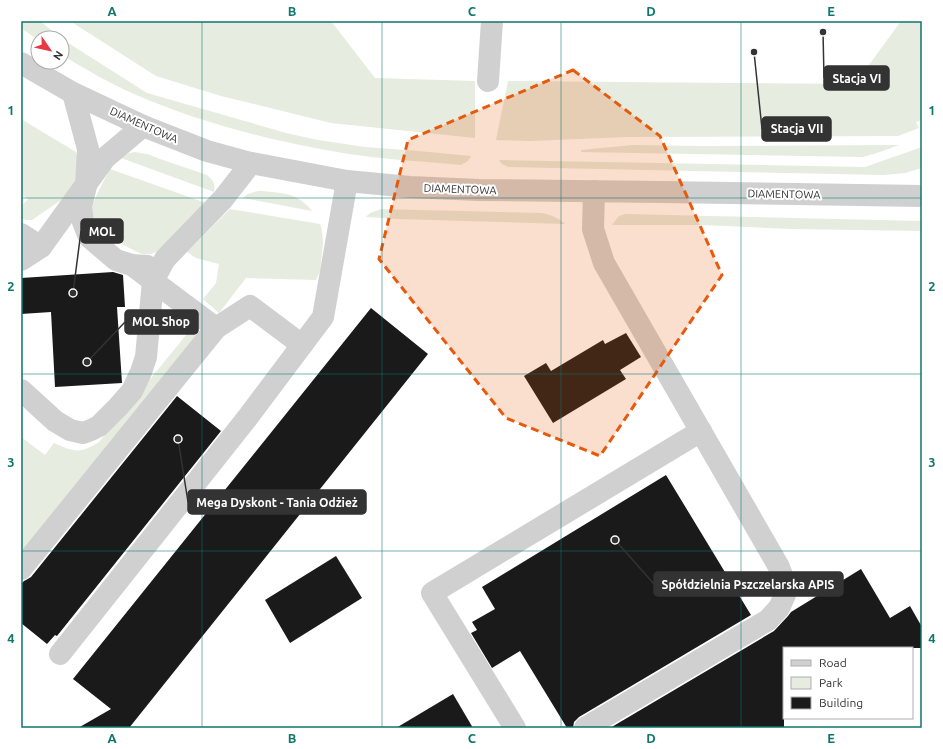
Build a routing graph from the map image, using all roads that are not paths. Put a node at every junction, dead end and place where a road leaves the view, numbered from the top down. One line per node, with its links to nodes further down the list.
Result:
1 (492, 21): 3 (street)
2 (21, 64): 4 (street, DIAMENTOWA)
3 (488, 81)
4 (73, 93): 5 (street, DIAMENTOWA); 8 (street)
5 (143, 126): 6 (street, DIAMENTOWA); 8 (street)
6 (251, 163): 7 (street, DIAMENTOWA); 13 (street)
7 (347, 180): 9 (street, DIAMENTOWA); 18 (street)
8 (86, 186): 12 (street); 15 (street)
9 (594, 191): 10 (street, DIAMENTOWA); 20 (street)
10 (918, 193)
11 (21, 234): 12 (street)
12 (41, 246): 14 (street)
13 (165, 259): 15 (street); 16 (street)
14 (21, 260)
15 (132, 264): 16 (street)
16 (153, 281): 17 (street); 19 (street)
17 (216, 328): 18 (street); 21 (street)
18 (302, 345): 22 (street)
19 (21, 390)
20 (701, 431): 23 (street); 24 (street)
21 (21, 569)
22 (60, 654)
23 (515, 728)
24 (585, 728)

